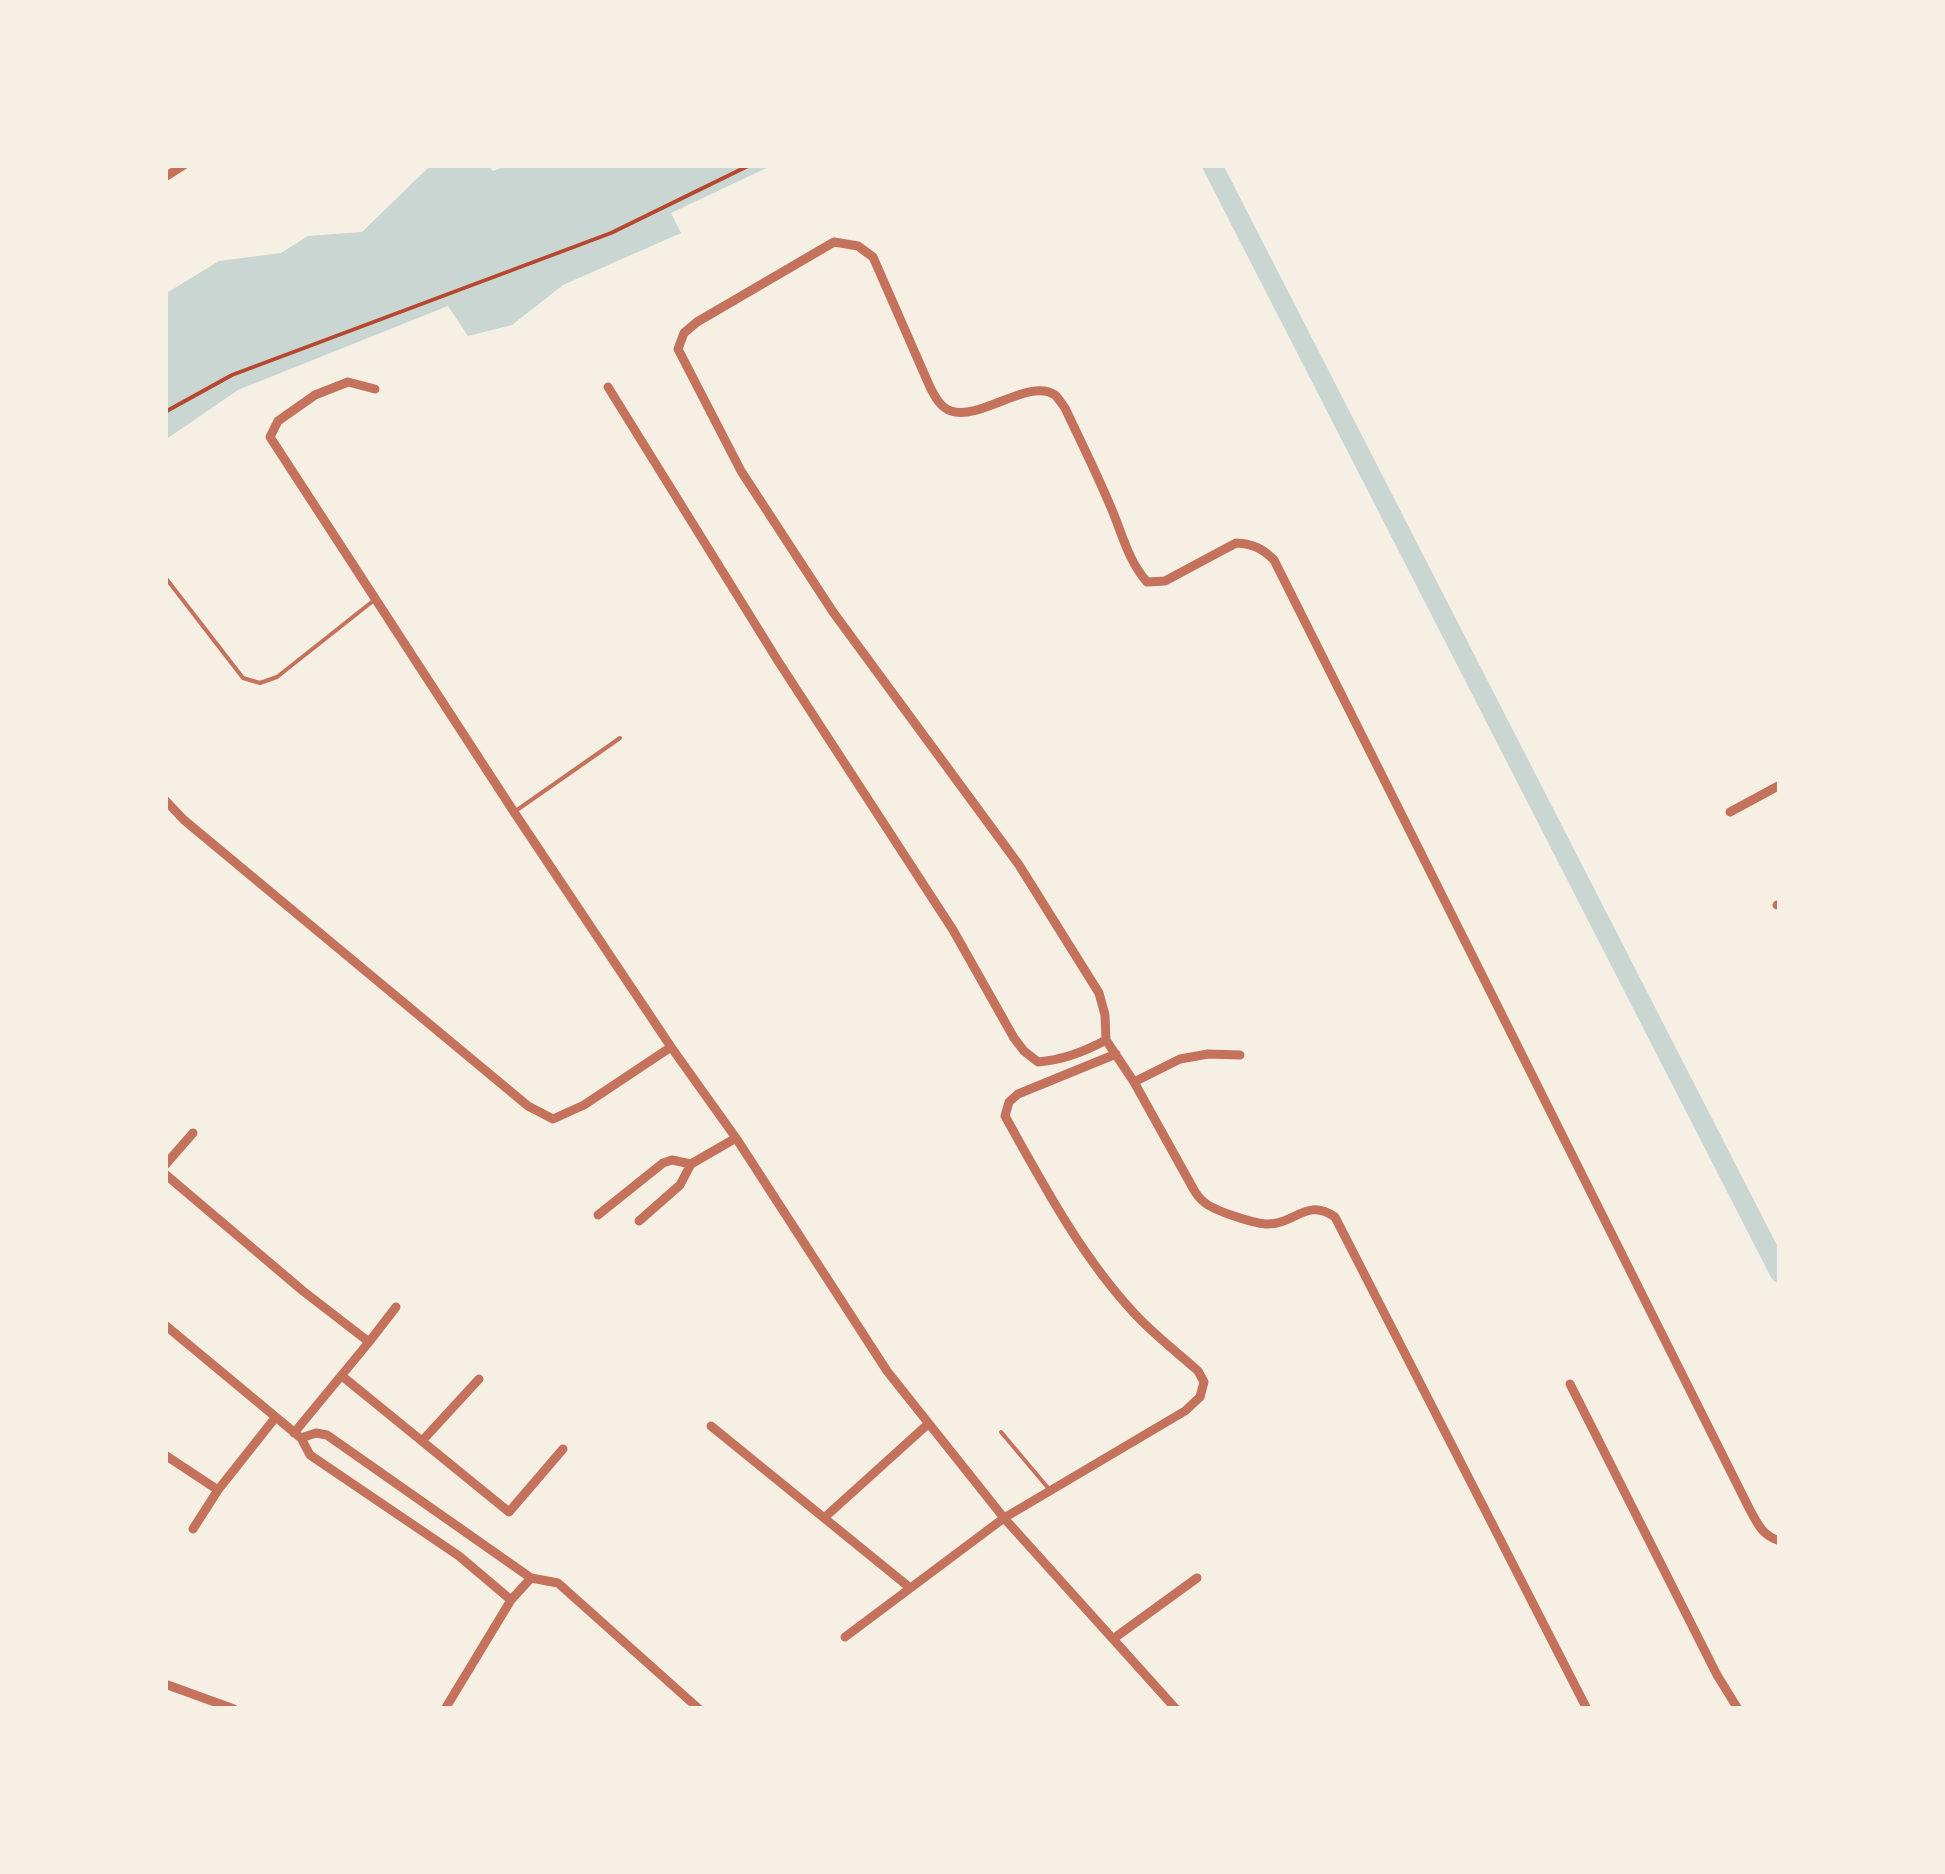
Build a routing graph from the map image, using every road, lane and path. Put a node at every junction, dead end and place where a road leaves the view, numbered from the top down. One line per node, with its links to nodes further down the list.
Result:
1 (184, 165): 3 (street)
2 (750, 165): 6 (path)
3 (165, 178)
4 (376, 388): 8 (street)
5 (608, 388): 14 (street)
6 (165, 412)
7 (165, 577): 8 (lane)
8 (376, 598): 12 (street)
9 (620, 738): 12 (lane)
10 (1780, 785): 13 (street)
11 (165, 800): 15 (street)
12 (514, 812): 15 (street)
13 (1730, 812)
14 (1106, 1040): 16 (street); 46 (street)
15 (671, 1047): 20 (street)
16 (1116, 1054): 18 (street); 40 (street)
17 (1240, 1055): 18 (street)
18 (1134, 1082): 59 (street)
19 (193, 1134): 22 (street)
20 (736, 1138): 21 (street); 33 (street)
21 (691, 1164): 24 (street); 25 (street)
22 (165, 1165)
23 (165, 1174): 28 (street)
24 (598, 1214)
25 (639, 1221)
26 (396, 1307): 28 (street)
27 (165, 1325): 32 (street)
28 (369, 1342): 29 (street)
29 (342, 1376): 36 (street); 37 (street)
30 (478, 1379): 37 (street)
31 (1570, 1384): 60 (street)
32 (276, 1418): 36 (street); 41 (street)
33 (928, 1424): 42 (street); 43 (street)
34 (711, 1426): 42 (street)
35 (1001, 1432): 40 (lane)
36 (297, 1436): 45 (street); 47 (street)
37 (422, 1441): 38 (street)
38 (563, 1450)
39 (165, 1455): 41 (street)
40 (1049, 1489): 43 (street)
41 (218, 1490): 44 (street)
42 (824, 1518): 50 (street)
43 (1004, 1518): 50 (street); 53 (street)
44 (193, 1529)
45 (462, 1530): 47 (street); 48 (street)
46 (1780, 1541)
47 (450, 1550): 51 (street)
48 (531, 1578): 51 (street); 57 (street)
49 (1198, 1578): 53 (street)
50 (909, 1587): 52 (street)
51 (511, 1600): 56 (street)
52 (845, 1637)
53 (1113, 1639): 58 (street)
54 (165, 1684): 55 (street)
55 (234, 1709)
56 (445, 1709)
57 (699, 1709)
58 (1176, 1709)
59 (1587, 1709)
60 (1738, 1709)

